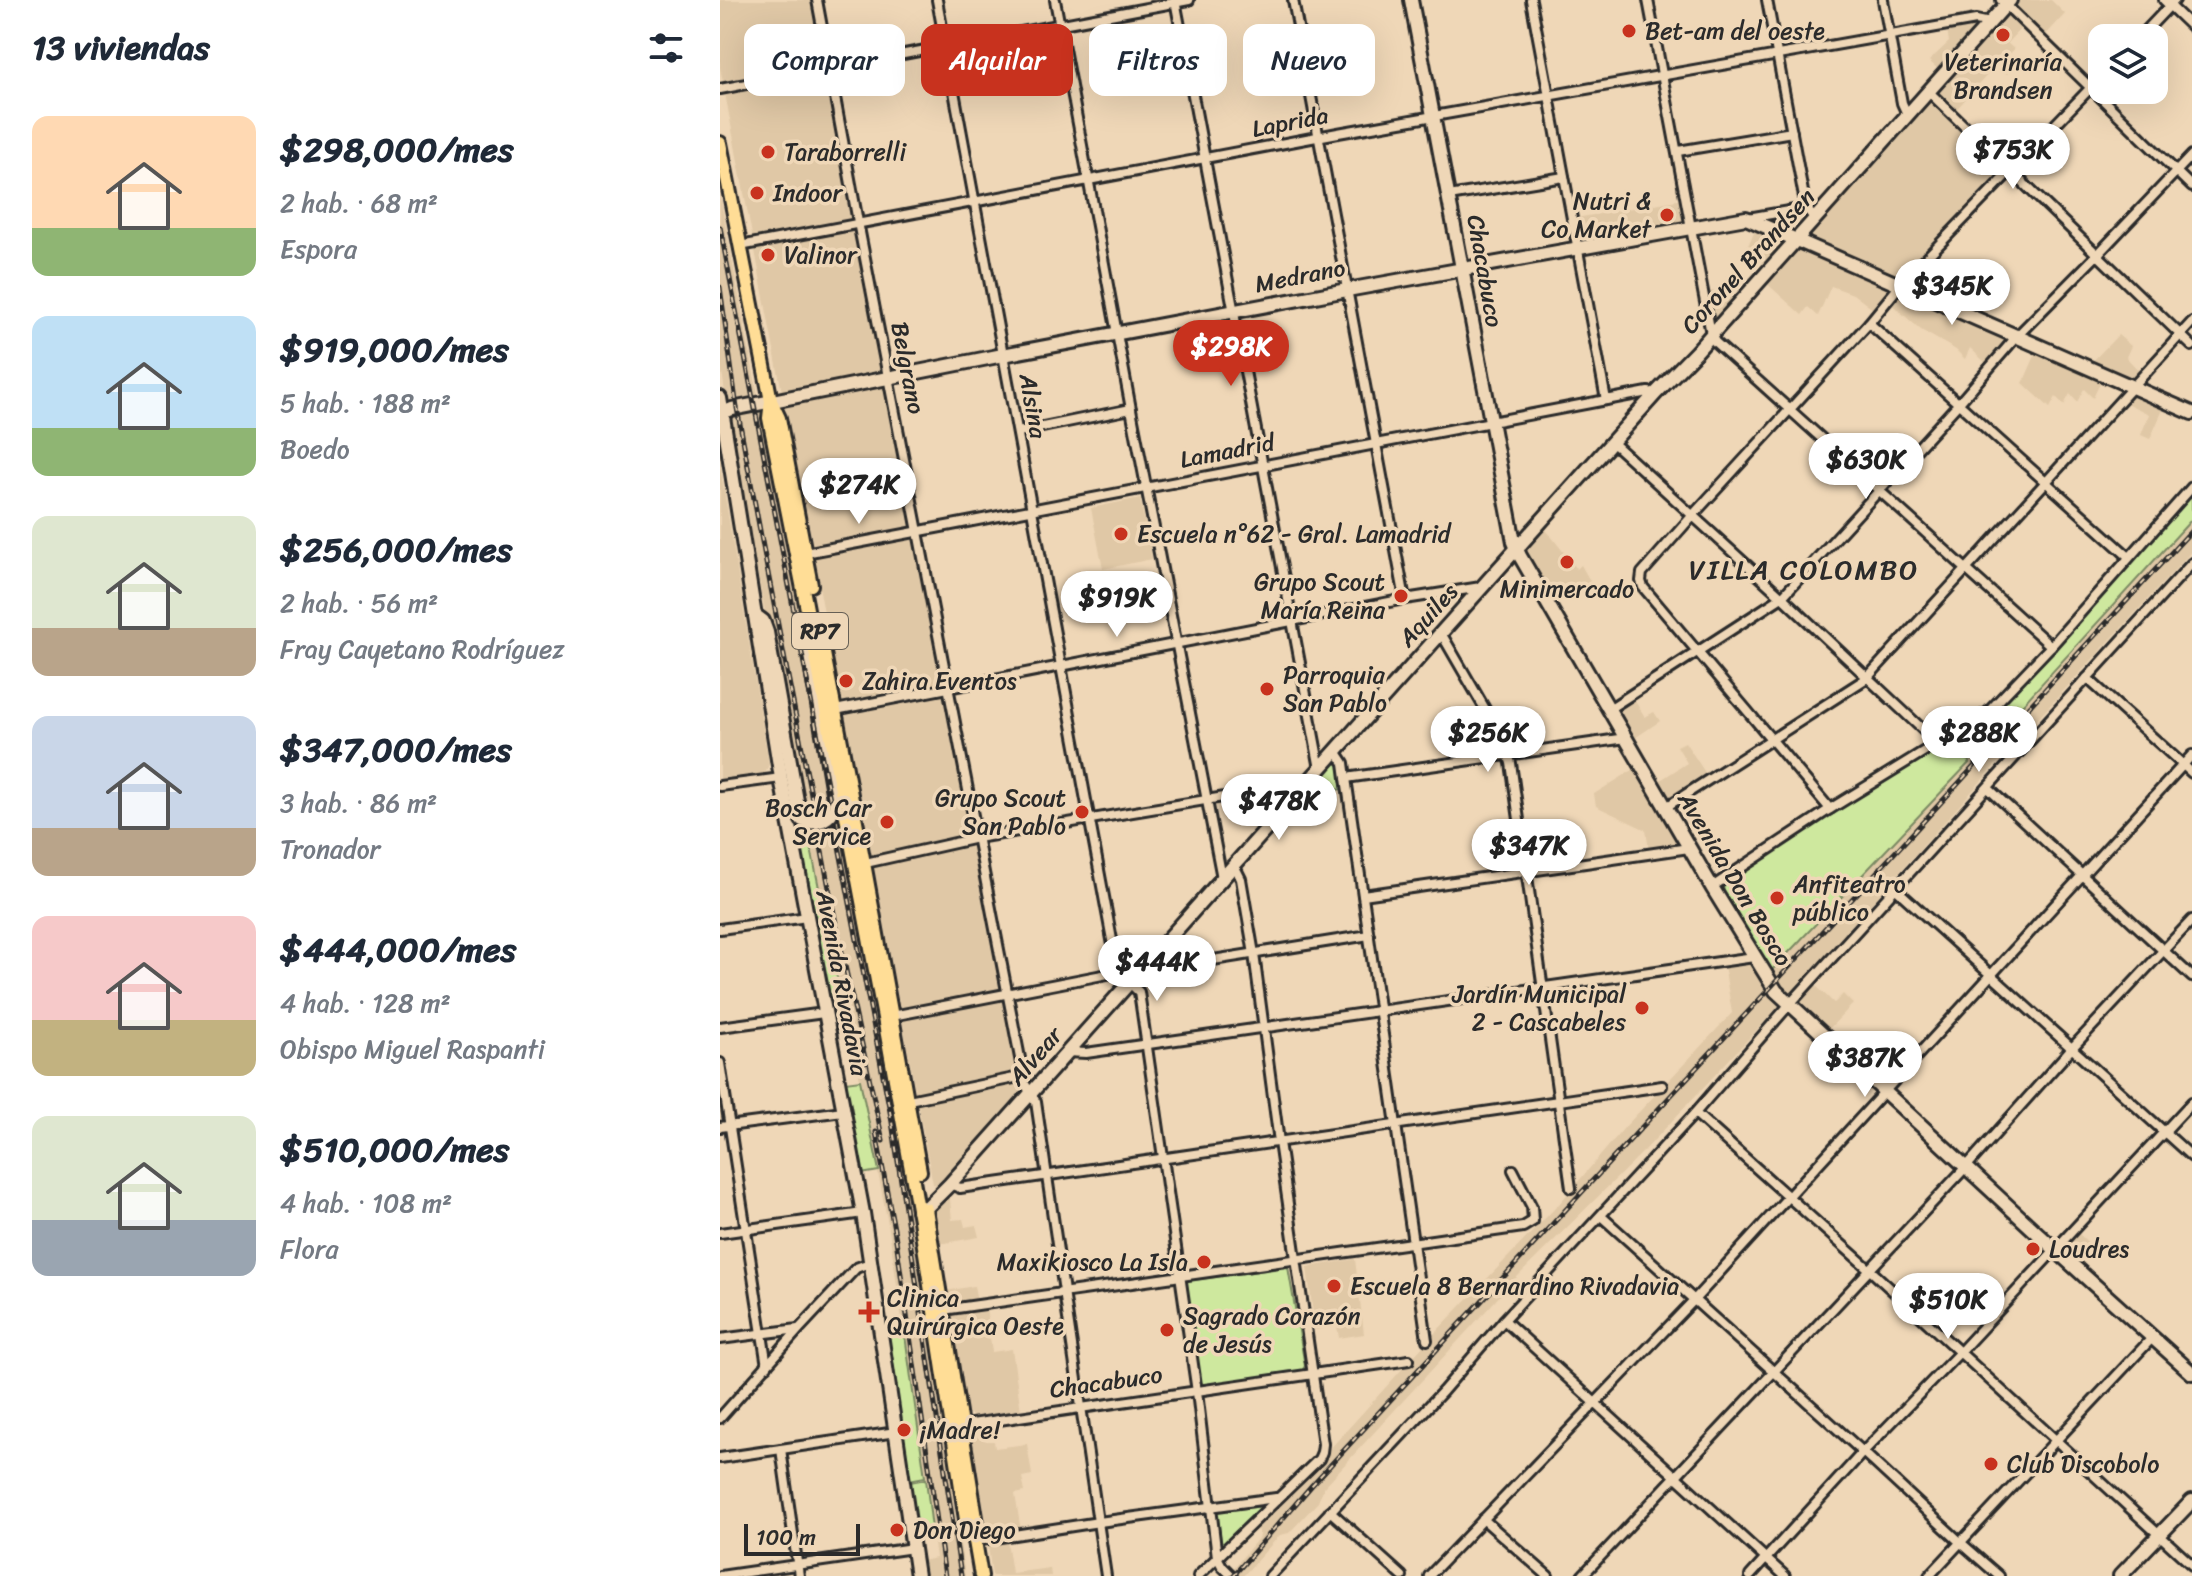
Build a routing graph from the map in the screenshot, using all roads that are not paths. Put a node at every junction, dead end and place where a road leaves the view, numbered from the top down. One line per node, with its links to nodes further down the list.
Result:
1 (817, 0): 15 (street, Belgrano)
2 (937, 0): 16 (street, Alsina)
3 (1055, 0): 17 (street)
4 (1189, 0): 11 (street)
5 (1293, 0): 37 (street)
6 (1411, 0): 35 (street, Chacabuco)
7 (1531, 0): 32 (street)
8 (1648, 0): 23 (street)
9 (1767, 0): 22 (street)
10 (1883, 0): 21 (street)
11 (1175, 1): 18 (street); 41 (street)
12 (2005, 2): 14 (street, Coronel Brandsen); 25 (street)
13 (2169, 2): 19 (street); 20 (street)
14 (1990, 23): 21 (street, Laprida); 27 (street, Coronel Brandsen)
15 (822, 24)
16 (942, 24)
17 (1059, 24)
18 (1064, 24)
19 (2151, 24)
20 (2192, 27)
21 (1889, 35): 22 (street, Laprida); 34 (street)
22 (1777, 56): 23 (street, Laprida); 36 (street)
23 (1663, 77): 32 (street, Laprida); 39 (street)
24 (744, 84): 26 (street)
25 (2088, 87)
26 (720, 89)
27 (1928, 91): 34 (street, Coronel Brandsen); 42 (street)
28 (2088, 91): 42 (street)
29 (836, 96): 51 (street, Belgrano)
30 (955, 96): 48 (street, Alsina)
31 (1073, 96): 45 (street)
32 (1549, 96): 35 (street, Laprida); 44 (street)
33 (2106, 104): 43 (street)
34 (1907, 114): 49 (street, Coronel Brandsen)
35 (1434, 116): 37 (street, Laprida); 47 (street, Chacabuco)
36 (1792, 132): 39 (street); 49 (street)
37 (1318, 137): 41 (street, Laprida); 59 (street)
38 (720, 143): 54 (main road, Avenida Rivadavia / RP7)
39 (1678, 151): 52 (street)
40 (2192, 155): 43 (street)
41 (1204, 158): 45 (street, Laprida); 60 (street)
42 (2010, 171): 56 (street); 58 (street)
43 (2176, 171): 46 (street); 56 (street)
44 (1564, 177): 47 (street); 55 (street)
45 (1089, 179): 48 (street, Laprida); 63 (street)
46 (2192, 187)
47 (1449, 196): 57 (street, Chacabuco)
48 (974, 201): 51 (street, Laprida); 68 (street, Alsina)
49 (1811, 213): 50 (street, Medrano); 53 (street, Coronel Brandsen)
50 (1746, 218): 52 (street, Medrano); 53 (street)
51 (858, 222): 54 (street, Laprida); 69 (street, Belgrano)
52 (1691, 227): 55 (street, Medrano); 64 (street)
53 (1796, 239): 58 (street); 64 (street, Coronel Brandsen)
54 (740, 246): 74 (main road, Avenida Rivadavia / RP7)
55 (1577, 248): 57 (street, Medrano); 73 (street)
56 (2097, 255): 65 (street); 66 (street)
57 (1463, 268): 59 (street, Medrano); 80 (street, Chacabuco)
58 (1901, 284): 62 (street); 66 (street)
59 (1347, 290): 60 (street, Medrano); 83 (street)
60 (1234, 311): 63 (street, Medrano); 84 (street)
61 (2192, 322): 65 (street)
62 (1869, 323): 75 (street); 77 (street)
63 (1118, 333): 68 (street, Medrano); 76 (street)
64 (1711, 334): 71 (street, Coronel Brandsen); 77 (street)
65 (2180, 334): 67 (street); 70 (street)
66 (2017, 336): 70 (street); 75 (street)
67 (2192, 346)
68 (1003, 355): 69 (street, Medrano); 81 (street, Alsina)
69 (890, 377): 74 (street, Medrano); 91 (street, Belgrano)
70 (2132, 386): 79 (street); 85 (street)
71 (1656, 393): 73 (street, Lamadrid); 82 (street, Coronel Brandsen)
72 (720, 398): 78 (street, Avenida Rivadavia)
73 (1606, 400): 80 (street, Lamadrid)
74 (771, 401): 78 (street, Medrano); 93 (main road, Avenida Rivadavia / RP7); 100 (main road, Avenida Rivadavia / RP7)
75 (1959, 403): 85 (street); 88 (street)
76 (1131, 409): 81 (street); 86 (street)
77 (1789, 409): 88 (street); 90 (street)
78 (721, 413): 101 (street, Avenida Rivadavia)
79 (2192, 413)
80 (1490, 422): 83 (street, Lamadrid); 92 (street, Chacabuco)
81 (1018, 432): 89 (street, Alsina)
82 (1612, 442): 90 (street); 92 (street, Coronel Brandsen)
83 (1376, 443): 84 (street, Lamadrid); 99 (street)
84 (1262, 465): 86 (street, Lamadrid); 102 (street)
85 (2045, 482): 94 (street); 95 (street)
86 (1148, 487): 89 (street, Lamadrid); 104 (street)
87 (2192, 487): 94 (street)
88 (1879, 491): 95 (street); 98 (street)
89 (1032, 509): 91 (street, Lamadrid); 107 (street, Alsina)
90 (1693, 515): 98 (street); 106 (street)
91 (919, 532): 93 (street, Lamadrid); 110 (street, Belgrano)
92 (1517, 549): 97 (street, Aquiles); 111 (street, Avenida Don Bosco)
93 (805, 553): 112 (main road, Avenida Rivadavia / RP7)
94 (2129, 557): 105 (street)
95 (1967, 568): 105 (street); 108 (street)
96 (2190, 570): 109 (street)
97 (1483, 586): 99 (street); 103 (street, Aquiles)
98 (1782, 597): 106 (street); 108 (street)
99 (1405, 599): 102 (street)
100 (806, 604): 101 (street, bridge); 112 (main road, Avenida Rivadavia / RP7)
101 (754, 614): 122 (street, Avenida Rivadavia)
102 (1292, 621): 104 (street); 120 (street)
103 (1441, 633): 116 (street, Aquiles); 117 (street)
104 (1178, 643): 107 (street); 127 (street)
105 (2051, 646): 115 (street)
106 (1697, 652): 111 (street); 114 (street)
107 (1062, 666): 110 (street); 130 (street, Alsina)
108 (1867, 678): 114 (street); 115 (street)
109 (2087, 678): 119 (street); 126 (street)
110 (949, 688): 112 (street); 131 (street, Belgrano)
111 (1609, 709): 113 (street, Avenida Don Bosco)
112 (830, 711): 133 (main road, Avenida Rivadavia / RP7)
113 (1626, 738): 117 (street); 128 (street, Avenida Don Bosco)
114 (1771, 740): 128 (street); 129 (street)
115 (1937, 743): 129 (street)
116 (1336, 751): 120 (street, Aquiles); 123 (street)
117 (1509, 755): 123 (street); 135 (street)
118 (2192, 755): 119 (street)
119 (2183, 765): 121 (street); 136 (street)
120 (1320, 769): 124 (street, Aquiles)
121 (2192, 773)
122 (781, 778): 125 (street); 141 (street, Avenida Rivadavia)
123 (1346, 778): 140 (street)
124 (1309, 783): 127 (street); 134 (street, Alvear)
125 (720, 786)
126 (1988, 788): 136 (street); 139 (street)
127 (1207, 799): 130 (street); 137 (street)
128 (1666, 807): 132 (street, Avenida Don Bosco)
129 (1830, 809): 138 (street)
130 (1090, 819): 131 (street); 148 (street, Alsina)
131 (977, 838): 133 (street); 153 (street, Belgrano)
132 (1689, 848): 135 (street); 138 (street, Avenida Don Bosco)
133 (860, 864): 157 (main road, Avenida Rivadavia / RP7)
134 (1234, 865): 137 (street, Alvear); 146 (street)
135 (1526, 871): 140 (street); 152 (street)
136 (2082, 875): 145 (street); 149 (street)
137 (1222, 878): 151 (street, Alvear)
138 (1712, 887): 147 (street, Avenida Don Bosco)
139 (1896, 889): 149 (street); 154 (street)
140 (1363, 895): 144 (street)
141 (807, 917): 143 (street); 156 (street, Avenida Rivadavia)
142 (2192, 920): 145 (street)
143 (720, 929)
144 (1369, 935): 146 (street); 155 (street)
145 (2164, 951): 150 (street); 161 (street)
146 (1254, 954): 151 (street); 159 (street)
147 (1754, 957): 152 (street); 154 (street, Avenida Don Bosco)
148 (1118, 972): 151 (street); 153 (street)
149 (1990, 975): 161 (street); 166 (street)
150 (2192, 977)
151 (1133, 978): 160 (street); 162 (street, Alvear)
152 (1544, 986): 155 (street); 169 (street)
153 (1007, 993): 157 (street); 164 (street, Belgrano)
154 (1789, 1005): 166 (street, Avenida Don Bosco); 172 (street)
155 (1380, 1011): 159 (street); 174 (street)
156 (824, 1013): 158 (street); 171 (street, Avenida Rivadavia)
157 (888, 1017): 168 (main road, Avenida Rivadavia / RP7)
158 (720, 1027)
159 (1263, 1028): 160 (street); 177 (street)
160 (1147, 1044): 162 (street); 179 (street)
161 (2071, 1049): 176 (street); 180 (street)
162 (1067, 1052): 167 (street, Alvear)
163 (720, 1063): 173 (street)
164 (1024, 1076): 167 (street, Belgrano); 168 (street)
165 (1662, 1086): 169 (street)
166 (1883, 1092): 180 (street, Avenida Don Bosco); 185 (street)
167 (1032, 1093): 182 (street, Belgrano); 183 (street, Alvear)
168 (903, 1101): 186 (main road, Avenida Rivadavia / RP7)
169 (1559, 1102): 174 (street); 184 (street)
170 (2192, 1102): 176 (street)
171 (843, 1111): 173 (street); 187 (street, Avenida Rivadavia)
172 (1695, 1113): 185 (street); 188 (street)
173 (731, 1126): 175 (street); 189 (street)
174 (1396, 1126): 177 (street); 191 (street)
175 (720, 1127)
176 (2164, 1132): 178 (street); 192 (street)
177 (1279, 1142): 179 (street); 193 (street)
178 (2192, 1157)
179 (1163, 1159): 182 (street); 196 (street)
180 (1966, 1167): 192 (street, Avenida Don Bosco); 195 (street)
181 (1513, 1170): 191 (street)
182 (1047, 1175): 183 (street); 197 (street, Belgrano)
183 (950, 1184): 186 (street, Alvear)
184 (1571, 1188)
185 (1789, 1196): 195 (street); 198 (street)
186 (922, 1209): 199 (main road, Avenida Rivadavia / RP7); 216 (main road, Avenida Rivadavia / RP7)
187 (863, 1213): 189 (street); 194 (street, Avenida Rivadavia)
188 (1601, 1216): 198 (street); 200 (street)
189 (745, 1230): 190 (street); 202 (street)
190 (720, 1233)
191 (1412, 1242): 193 (street); 205 (street)
192 (2055, 1249): 203 (street, Avenida Don Bosco); 206 (street)
193 (1295, 1259): 196 (street); 211 (street)
194 (871, 1265): 201 (street); 217 (street, Avenida Rivadavia)
195 (1869, 1269): 206 (street); 209 (street)
196 (1180, 1275): 197 (street); 212 (street)
197 (1065, 1292): 199 (street); 214 (street, Belgrano)
198 (1694, 1300): 209 (street); 213 (street)
199 (943, 1310): 216 (main road, Avenida Rivadavia / RP7)
200 (1504, 1320): 213 (street); 226 (street)
201 (799, 1329): 202 (street); 208 (street)
202 (763, 1334): 204 (street); 208 (street)
203 (2153, 1337): 210 (street, Avenida Don Bosco); 218 (street)
204 (720, 1339)
205 (1427, 1340)
206 (1960, 1352): 218 (street); 220 (street)
207 (1409, 1360): 211 (street, Chacabuco)
208 (767, 1366): 215 (street)
209 (1774, 1373): 220 (street); 222 (street)
210 (2192, 1373)
211 (1313, 1374): 212 (street, Chacabuco); 223 (street)
212 (1197, 1392): 214 (street, Chacabuco); 225 (street)
213 (1596, 1401): 222 (street); 227 (street)
214 (1082, 1407): 216 (street, Chacabuco); 228 (street, Belgrano)
215 (720, 1418)
216 (957, 1427): 230 (main road, Avenida Rivadavia / RP7)
217 (896, 1432): 219 (street); 232 (street, Avenida Rivadavia)
218 (2057, 1441): 229 (street); 231 (street)
219 (781, 1449): 221 (street); 235 (street)
220 (1863, 1452): 231 (street); 234 (street)
221 (720, 1458)
222 (1675, 1476): 234 (street); 248 (street)
223 (1276, 1498): 225 (street); 233 (street)
224 (2192, 1501): 229 (street)
225 (1212, 1506): 228 (street); 233 (street)
226 (1330, 1511): 244 (street); 245 (street)
227 (1483, 1519): 246 (street); 247 (street)
228 (1099, 1522): 230 (street); 241 (street, Belgrano)
229 (2159, 1536): 236 (street); 253 (street)
230 (975, 1541): 240 (main road, Avenida Rivadavia / RP7)
231 (1960, 1542): 251 (street); 252 (street)
232 (913, 1548): 235 (street); 239 (street, Avenida Rivadavia)
233 (1217, 1557): 242 (street); 243 (street)
234 (1766, 1559): 249 (street); 250 (street)
235 (798, 1564): 237 (street); 238 (street)
236 (2192, 1565)
237 (720, 1576)
238 (799, 1576)
239 (917, 1576)
240 (981, 1576)
241 (1106, 1576)
242 (1198, 1576)
243 (1232, 1576)
244 (1270, 1576)
245 (1402, 1576)
246 (1429, 1576)
247 (1548, 1576)
248 (1582, 1576)
249 (1750, 1576)
250 (1785, 1576)
251 (1929, 1576)
252 (1999, 1576)
253 (2120, 1576)

